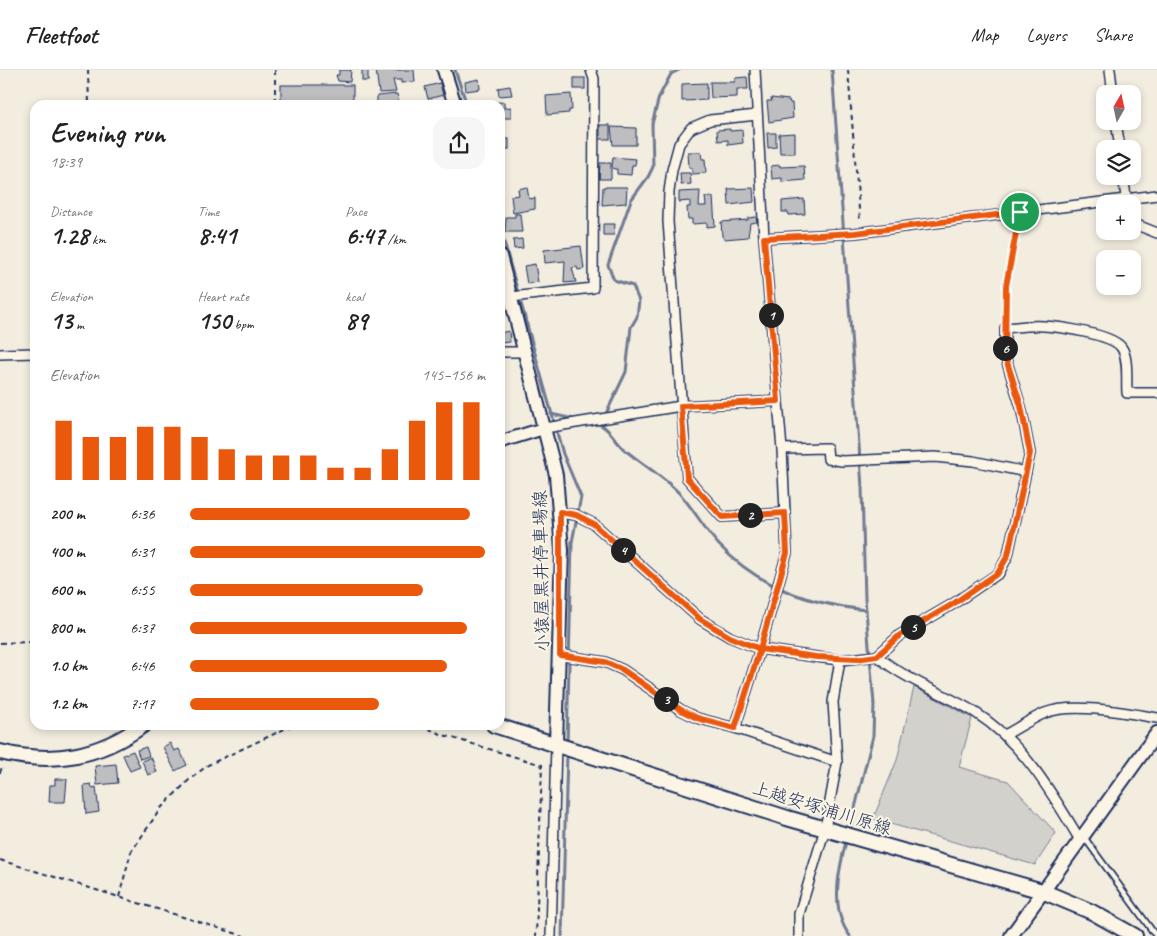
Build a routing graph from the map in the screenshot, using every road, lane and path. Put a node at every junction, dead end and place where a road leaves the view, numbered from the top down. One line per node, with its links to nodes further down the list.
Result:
1 (88, 70): 9 (path)
2 (275, 70): 10 (path)
3 (444, 70): 11 (main road)
4 (591, 70): 22 (street)
5 (756, 70): 12 (street)
6 (848, 70): 18 (path)
7 (1110, 70): 8 (street)
8 (1112, 85)
9 (89, 100)
10 (275, 100)
11 (453, 100)
12 (757, 115): 20 (street); 30 (street)
13 (1157, 195): 14 (street)
14 (1141, 198)
15 (1096, 204): 16 (street)
16 (1020, 212): 18 (street); 23 (path)
17 (1141, 227): 19 (street)
18 (858, 232): 20 (street)
19 (1157, 233)
20 (764, 238): 29 (street)
21 (505, 275): 22 (main road, 小猿屋黒井停車場線)
22 (511, 297): 25 (main road, 小猿屋黒井停車場線)
23 (1005, 328): 28 (street); 34 (street)
24 (505, 352): 25 (street)
25 (524, 352): 31 (main road, 小猿屋黒井停車場線)
26 (30, 353): 27 (street)
27 (0, 354)
28 (1157, 392)
29 (778, 401): 30 (street); 33 (street)
30 (681, 406): 31 (street); 36 (street)
31 (545, 428): 32 (street); 35 (main road, 小猿屋黒井停車場線)
32 (505, 440)
33 (782, 449): 34 (street); 36 (street)
34 (1026, 472): 41 (street)
35 (560, 512): 39 (street); 40 (main road, 小猿屋黒井停車場線)
36 (785, 513): 39 (street)
37 (0, 642): 38 (path)
38 (30, 642)
39 (760, 649): 42 (street); 45 (street)
40 (560, 655): 45 (street); 51 (main road, 小猿屋黒井停車場線)
41 (877, 656): 42 (street); 50 (street)
42 (840, 660): 53 (street)
43 (1157, 718): 50 (street)
44 (505, 728): 51 (main road, 上越安塚浦川原線)
45 (735, 728): 53 (street)
46 (136, 730): 52 (main road)
47 (282, 730): 58 (path)
48 (432, 730): 60 (path)
49 (1157, 733): 55 (main road)
50 (1004, 735): 55 (street)
51 (556, 743): 54 (main road, 上越安塚浦川原線); 61 (street)
52 (0, 752)
53 (837, 762): 54 (street)
54 (825, 829): 57 (main road, 上越安塚浦川原線); 62 (street)
55 (1081, 838): 57 (main road); 65 (lane)
56 (0, 860): 58 (path)
57 (1042, 892): 63 (main road); 64 (main road, 上越安塚浦川原線)
58 (118, 897): 59 (path)
59 (244, 936)
60 (536, 936)
61 (551, 936)
62 (799, 936)
63 (1011, 936)
64 (1135, 936)
65 (1156, 936)

